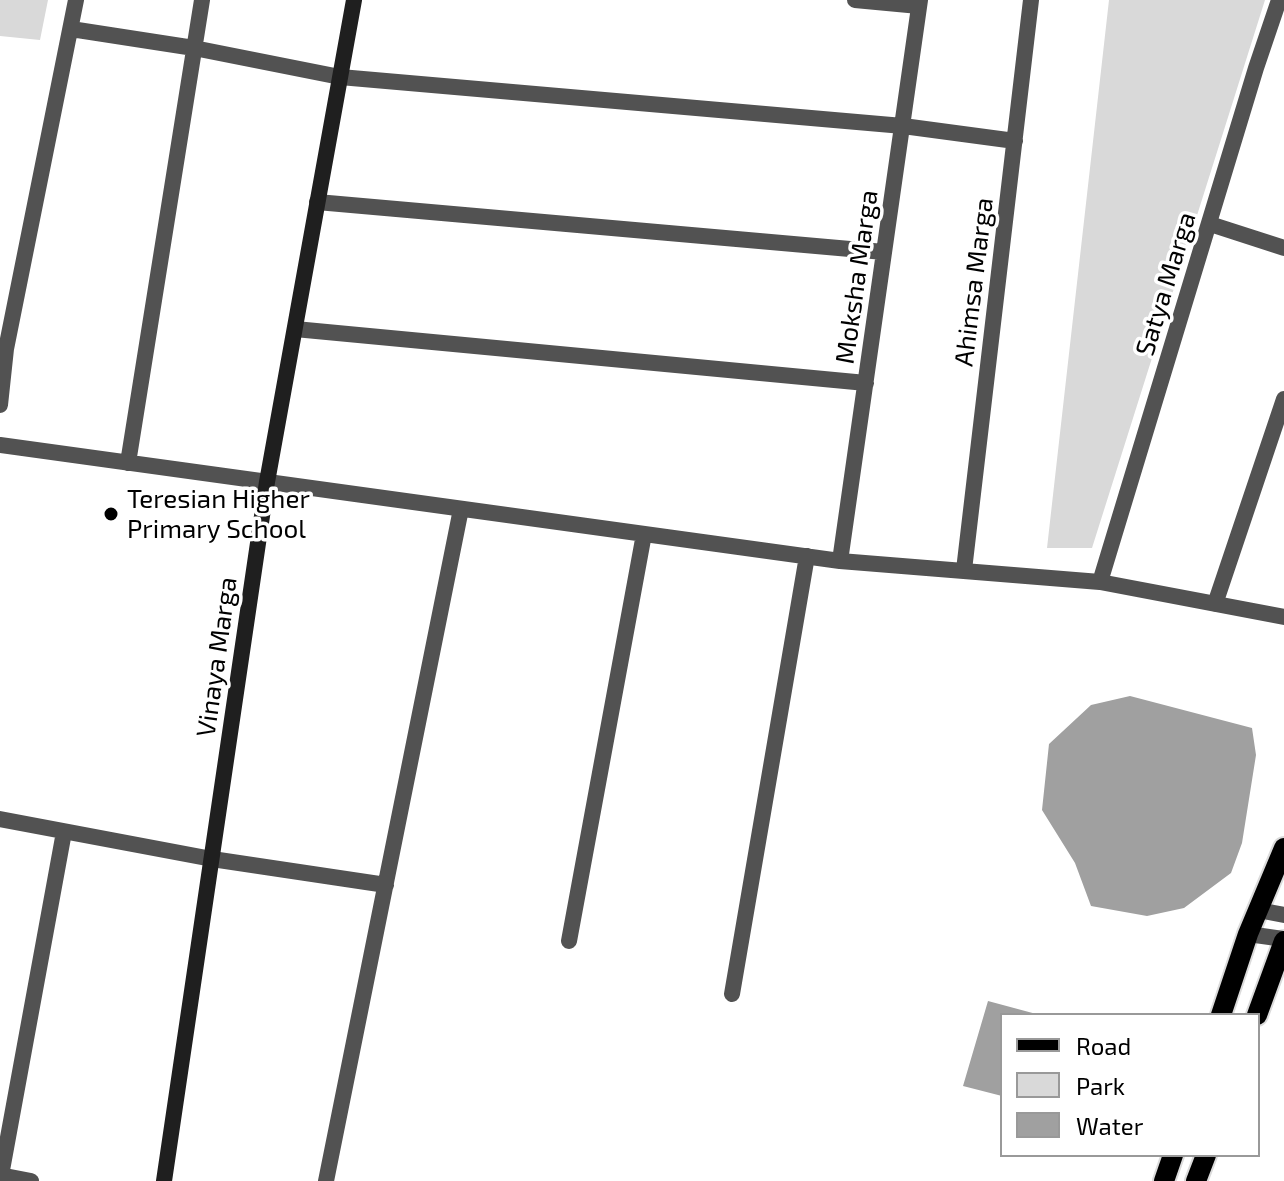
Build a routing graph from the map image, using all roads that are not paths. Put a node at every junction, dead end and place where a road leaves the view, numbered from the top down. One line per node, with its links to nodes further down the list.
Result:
1 (76, 0): 8 (street)
2 (202, 0): 9 (street)
3 (354, 0): 10 (street, Vinaya Marga)
4 (855, 0): 7 (street)
5 (1031, 0): 12 (street, Ahimsa Marga)
6 (1279, 0): 14 (street, Satya Marga)
7 (919, 3): 11 (street, Moksha Marga)
8 (71, 29): 9 (street); 20 (street)
9 (194, 48): 10 (street); 22 (street)
10 (340, 77): 11 (street); 13 (street, Vinaya Marga)
11 (903, 126): 12 (street); 16 (street, Moksha Marga)
12 (1015, 141): 28 (street, Ahimsa Marga)
13 (317, 202): 16 (street); 17 (street, Vinaya Marga)
14 (1210, 224): 15 (street); 29 (street, Satya Marga)
15 (1284, 248)
16 (884, 252): 18 (street, Moksha Marga)
17 (295, 329): 18 (street); 23 (street, Vinaya Marga)
18 (866, 383): 27 (street, Moksha Marga)
19 (1284, 399): 30 (street)
20 (0, 405)
21 (0, 445): 22 (street)
22 (128, 463): 23 (street)
23 (267, 482): 24 (street); 35 (street, Vinaya Marga)
24 (461, 509): 25 (street); 36 (street)
25 (644, 534): 26 (street); 41 (street)
26 (807, 556): 27 (street); 42 (street)
27 (840, 561): 28 (street)
28 (964, 570): 29 (street)
29 (1100, 582): 30 (street)
30 (1215, 604): 31 (street)
31 (1284, 617)
32 (0, 819): 33 (street)
33 (64, 832): 35 (street); 47 (street)
34 (1284, 848): 37 (main road)
35 (212, 859): 36 (street); 49 (street, Vinaya Marga)
36 (386, 885): 50 (street)
37 (1258, 910): 38 (street); 39 (main road)
38 (1284, 915)
39 (1248, 934): 40 (street); 43 (main road)
40 (1284, 940): 44 (main road)
41 (569, 941)
42 (732, 994)
43 (1222, 1013)
44 (1258, 1013)
45 (1172, 1157): 51 (main road)
46 (1205, 1157): 52 (main road)
47 (1, 1177): 48 (street)
48 (31, 1181)
49 (164, 1181)
50 (326, 1181)
51 (1164, 1181)
52 (1196, 1181)

